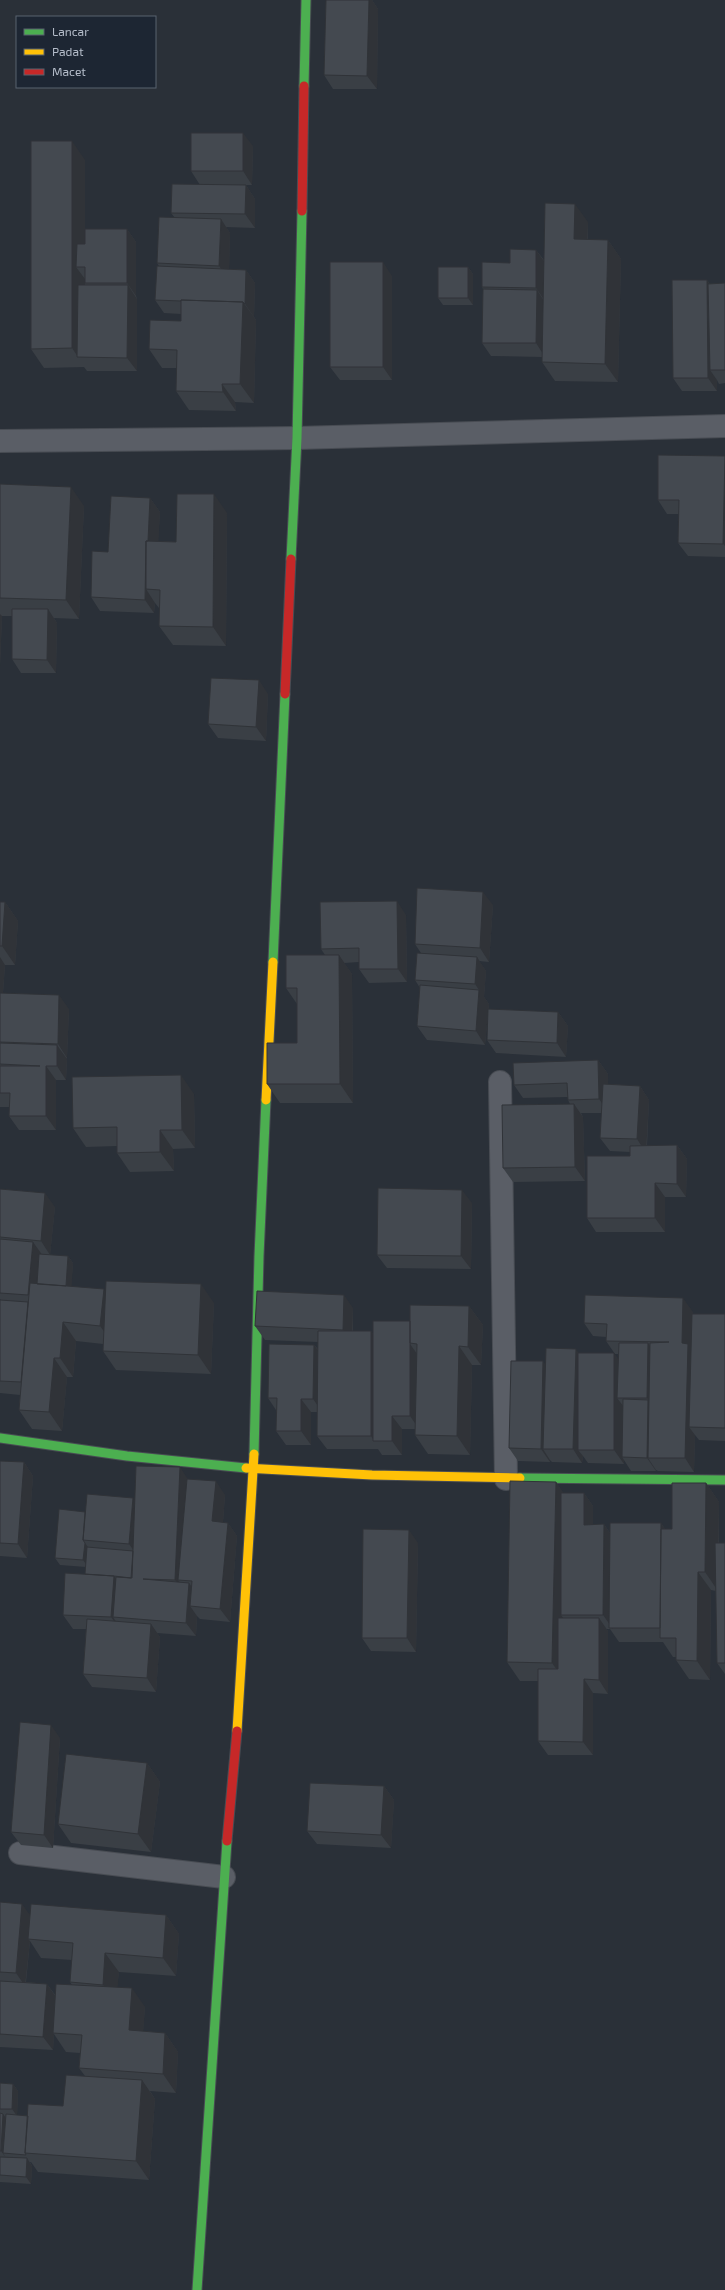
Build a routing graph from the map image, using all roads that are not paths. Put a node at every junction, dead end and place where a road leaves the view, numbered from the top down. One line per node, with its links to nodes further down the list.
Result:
1 (306, 0): 3 (street)
2 (725, 426): 3 (street)
3 (297, 438): 4 (street); 7 (street)
4 (0, 441)
5 (500, 1082): 8 (street)
6 (0, 1438): 7 (street)
7 (254, 1469): 8 (street); 11 (street)
8 (506, 1479): 9 (street)
9 (725, 1480)
10 (20, 1853): 11 (street)
11 (224, 1877): 12 (street)
12 (197, 2290)

